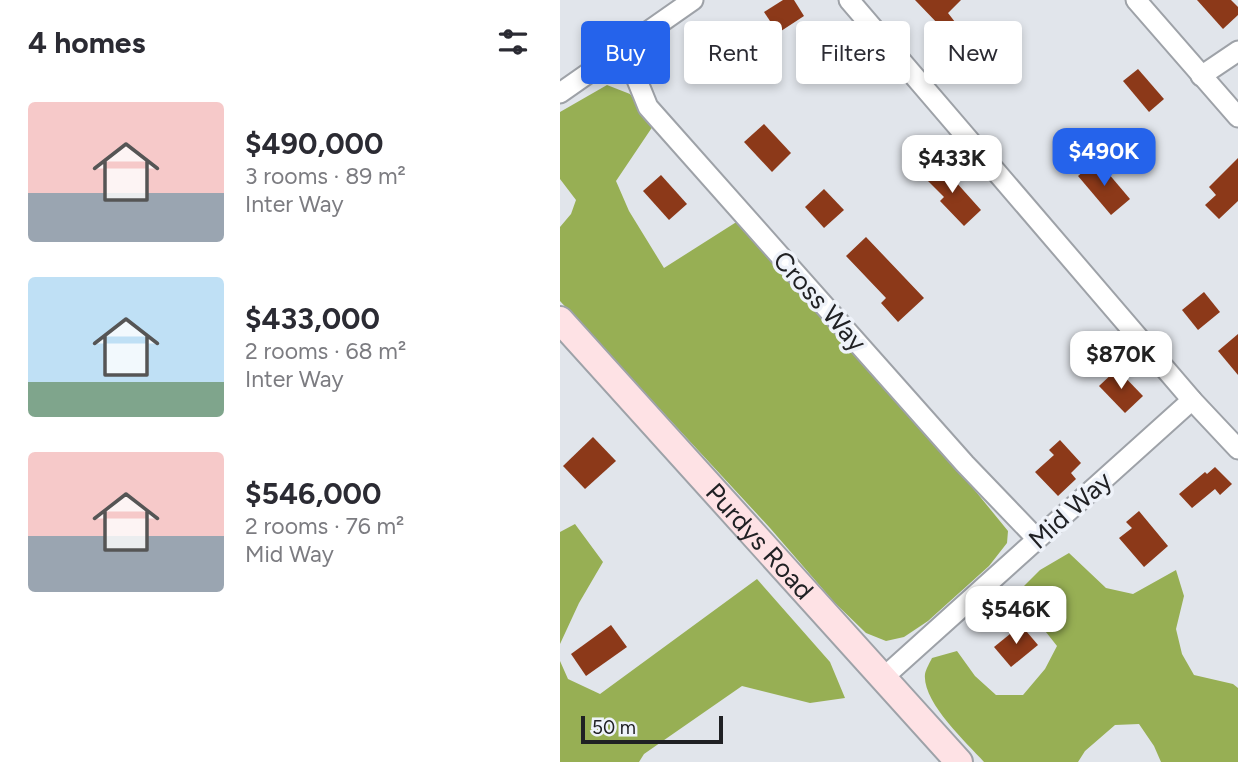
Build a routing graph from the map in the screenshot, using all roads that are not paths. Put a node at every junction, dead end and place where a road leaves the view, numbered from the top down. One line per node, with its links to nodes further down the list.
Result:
1 (693, 0): 4 (street)
2 (849, 0): 12 (street)
3 (1136, 0): 6 (street)
4 (663, 21)
5 (1238, 51): 6 (street)
6 (1201, 76): 10 (street)
7 (581, 78): 9 (street)
8 (639, 84): 14 (street, Cross Way)
9 (560, 93)
10 (1238, 117)
11 (561, 324): 15 (main road, Purdys Road)
12 (1192, 400): 13 (street); 14 (street, Mid Way)
13 (1238, 449)
14 (1037, 539): 15 (street, Mid Way)
15 (884, 677): 16 (main road, Purdys Road)
16 (959, 762)

